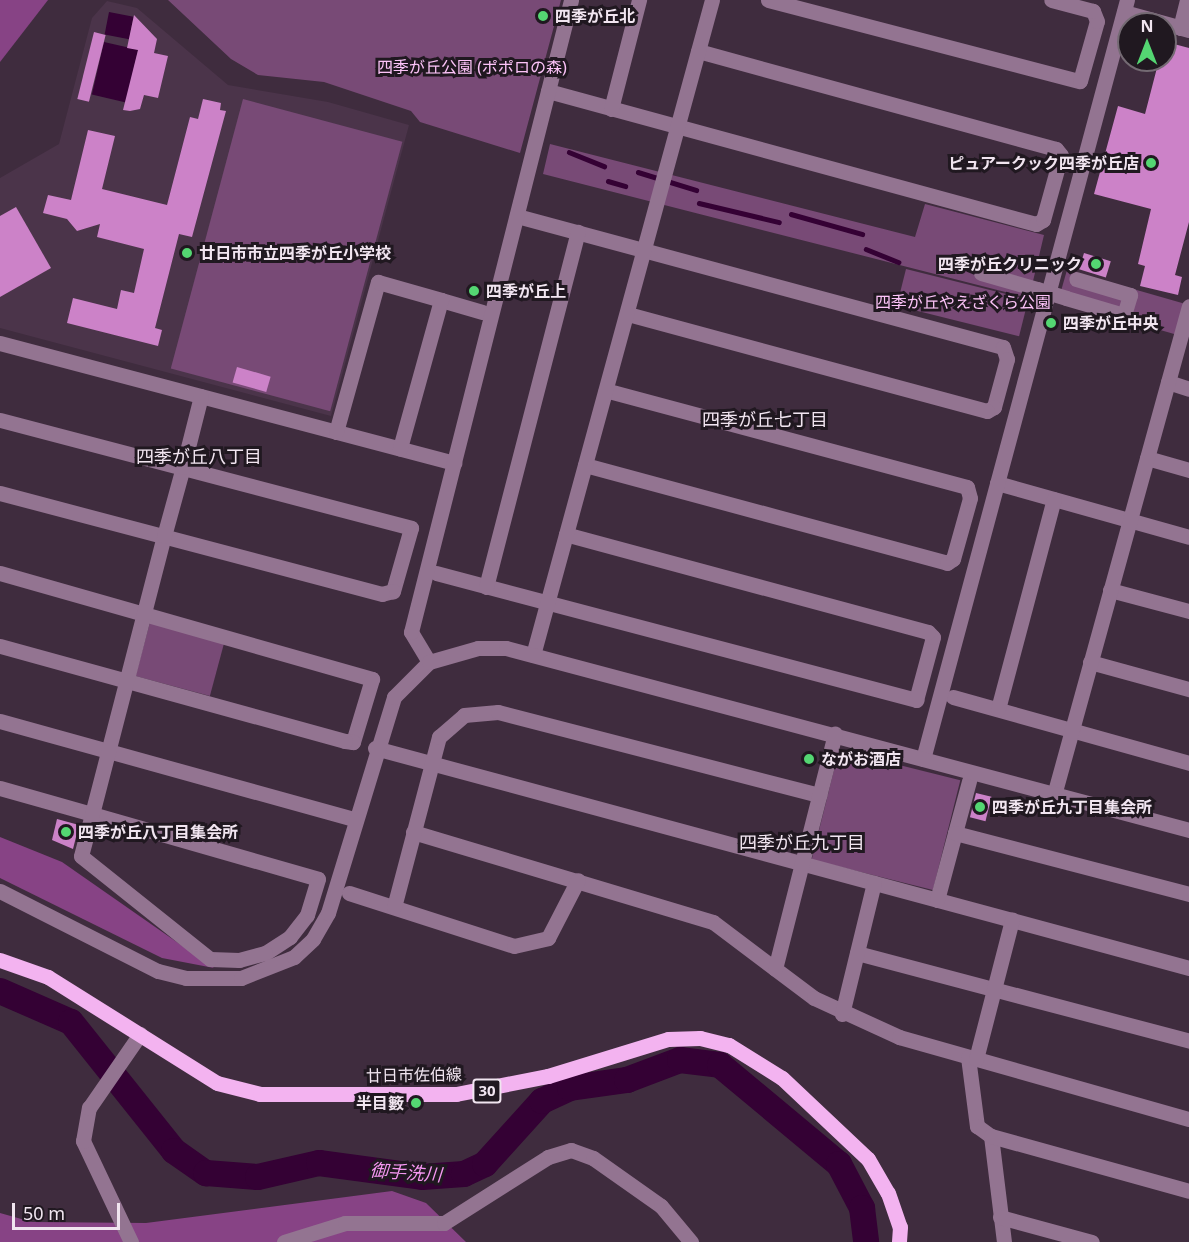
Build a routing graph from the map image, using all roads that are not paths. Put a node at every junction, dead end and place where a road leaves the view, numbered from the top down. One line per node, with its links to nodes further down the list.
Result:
1 (572, 0): 10 (street)
2 (639, 0): 11 (street)
3 (712, 0): 9 (street)
4 (768, 0): 5 (street)
5 (1051, 0)
6 (1187, 0): 8 (street)
7 (1125, 6): 8 (street); 35 (street)
8 (1184, 29)
9 (698, 51): 12 (street); 12 (street)
10 (548, 91): 11 (street); 13 (street)
11 (611, 108): 12 (street)
12 (678, 126): 15 (street)
13 (517, 216): 14 (street); 31 (street)
14 (578, 232): 15 (street); 44 (street)
15 (644, 250): 21 (street); 21 (street)
16 (981, 273): 17 (street, bridge)
17 (1076, 279)
18 (441, 300): 20 (street); 28 (street); 29 (street)
19 (1189, 306): 23 (street)
20 (482, 312)
21 (627, 314): 25 (street)
22 (0, 343): 26 (street)
23 (1168, 382): 24 (street); 30 (street)
24 (1189, 389)
25 (606, 390): 32 (street); 32 (street)
26 (201, 396): 28 (street); 33 (street)
27 (0, 420): 33 (street)
28 (336, 432): 29 (street)
29 (400, 448): 31 (street)
30 (1147, 458): 34 (street); 38 (street)
31 (454, 463): 51 (street)
32 (585, 465): 39 (street)
33 (183, 467): 40 (street); 40 (street)
34 (1189, 470)
35 (997, 483): 37 (street); 62 (street)
36 (0, 493): 40 (street)
37 (1054, 499): 38 (street); 56 (street)
38 (1129, 520): 41 (street); 45 (street)
39 (566, 534): 46 (street); 46 (street)
40 (164, 536): 48 (street)
41 (1189, 537)
42 (0, 573): 48 (street)
43 (436, 573): 44 (street)
44 (486, 587): 46 (street)
45 (1110, 590): 47 (street); 52 (street)
46 (547, 603): 50 (street)
47 (1189, 611)
48 (144, 612): 53 (street); 53 (street)
49 (0, 646): 53 (street)
50 (533, 656): 51 (street); 59 (street)
51 (429, 662): 60 (street)
52 (1090, 662): 54 (street); 58 (street)
53 (127, 681): 61 (street)
54 (1189, 689)
55 (953, 697): 56 (street)
56 (998, 709): 58 (street)
57 (0, 721): 61 (street)
58 (1072, 730): 64 (street); 68 (street)
59 (835, 734): 62 (street); 67 (street)
60 (375, 748): 63 (street); 70 (street)
61 (108, 751): 69 (street); 70 (street)
62 (923, 759): 68 (street)
63 (430, 763): 67 (street); 72 (street); 74 (street)
64 (1189, 763)
65 (969, 781): 73 (street)
66 (0, 788): 69 (street)
67 (819, 795): 74 (street)
68 (1054, 795): 71 (street)
69 (92, 814): 69 (street)
70 (354, 819): 77 (street)
71 (1189, 830)
72 (413, 832): 75 (street); 81 (street)
73 (955, 833): 79 (street); 80 (street)
74 (802, 864): 76 (street); 86 (street)
75 (578, 880): 81 (street); 86 (street)
76 (874, 883): 80 (street); 83 (street)
77 (0, 891)
78 (349, 893): 81 (street)
79 (1189, 894)
80 (937, 900): 82 (street)
81 (394, 907)
82 (1012, 920): 85 (street); 87 (street)
83 (857, 953): 87 (street); 88 (street)
84 (0, 960): 89 (main road, 廿日市佐伯線 / 30)
85 (1189, 968)
86 (775, 969): 88 (street)
87 (994, 989): 90 (street); 91 (street)
88 (842, 1014): 91 (street)
89 (140, 1034): 96 (street); 99 (main road, 廿日市佐伯線 / 30)
90 (1189, 1041)
91 (972, 1058): 92 (street); 93 (street)
92 (1189, 1119)
93 (991, 1136): 94 (street); 95 (street)
94 (1189, 1191)
95 (1000, 1216): 100 (street); 101 (street)
96 (131, 1242)
97 (284, 1242): 98 (street)
98 (692, 1242)
99 (899, 1242)
100 (1004, 1242)
101 (1092, 1242)

